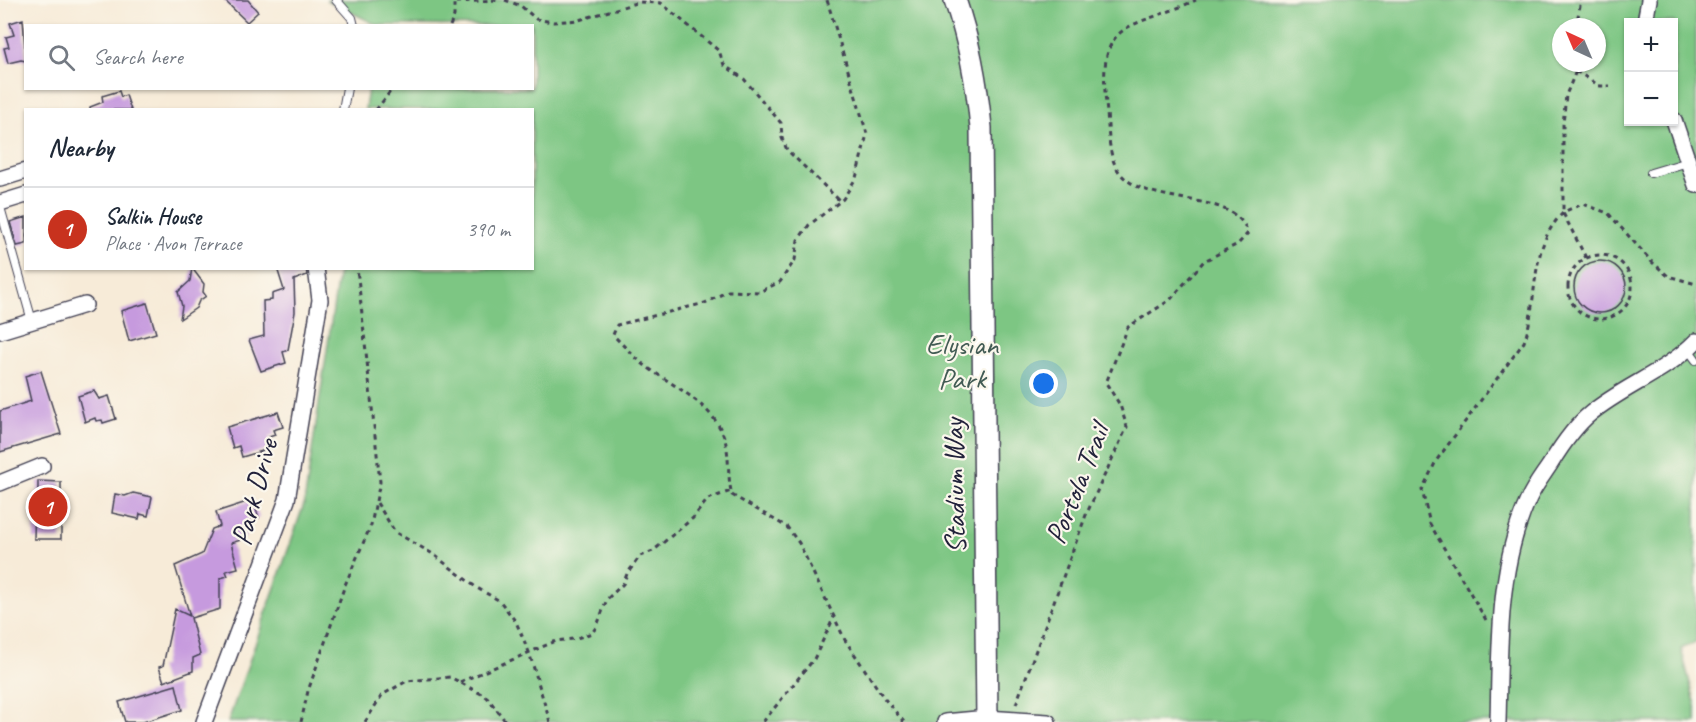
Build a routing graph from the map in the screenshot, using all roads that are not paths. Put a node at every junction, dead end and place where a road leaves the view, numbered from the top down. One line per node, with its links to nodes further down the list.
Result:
1 (336, 0): 5 (lane)
2 (955, 0): 23 (main road, Stadium Way)
3 (1649, 0): 4 (street)
4 (1646, 18)
5 (354, 24)
6 (347, 90): 7 (lane)
7 (343, 108)
8 (1676, 126): 9 (street)
9 (1688, 162): 11 (lane); 13 (street)
10 (24, 172): 12 (street)
11 (1651, 173)
12 (0, 179)
13 (1696, 185)
14 (24, 196): 15 (street)
15 (0, 205): 18 (lane)
16 (316, 270): 24 (street, Park Drive)
17 (85, 305): 18 (street)
18 (33, 321): 19 (street)
19 (0, 331)
20 (1693, 350): 27 (street)
21 (42, 466): 22 (street)
22 (0, 483)
23 (987, 720): 25 (street); 26 (street)
24 (204, 722)
25 (945, 722)
26 (1048, 722)
27 (1498, 722)

